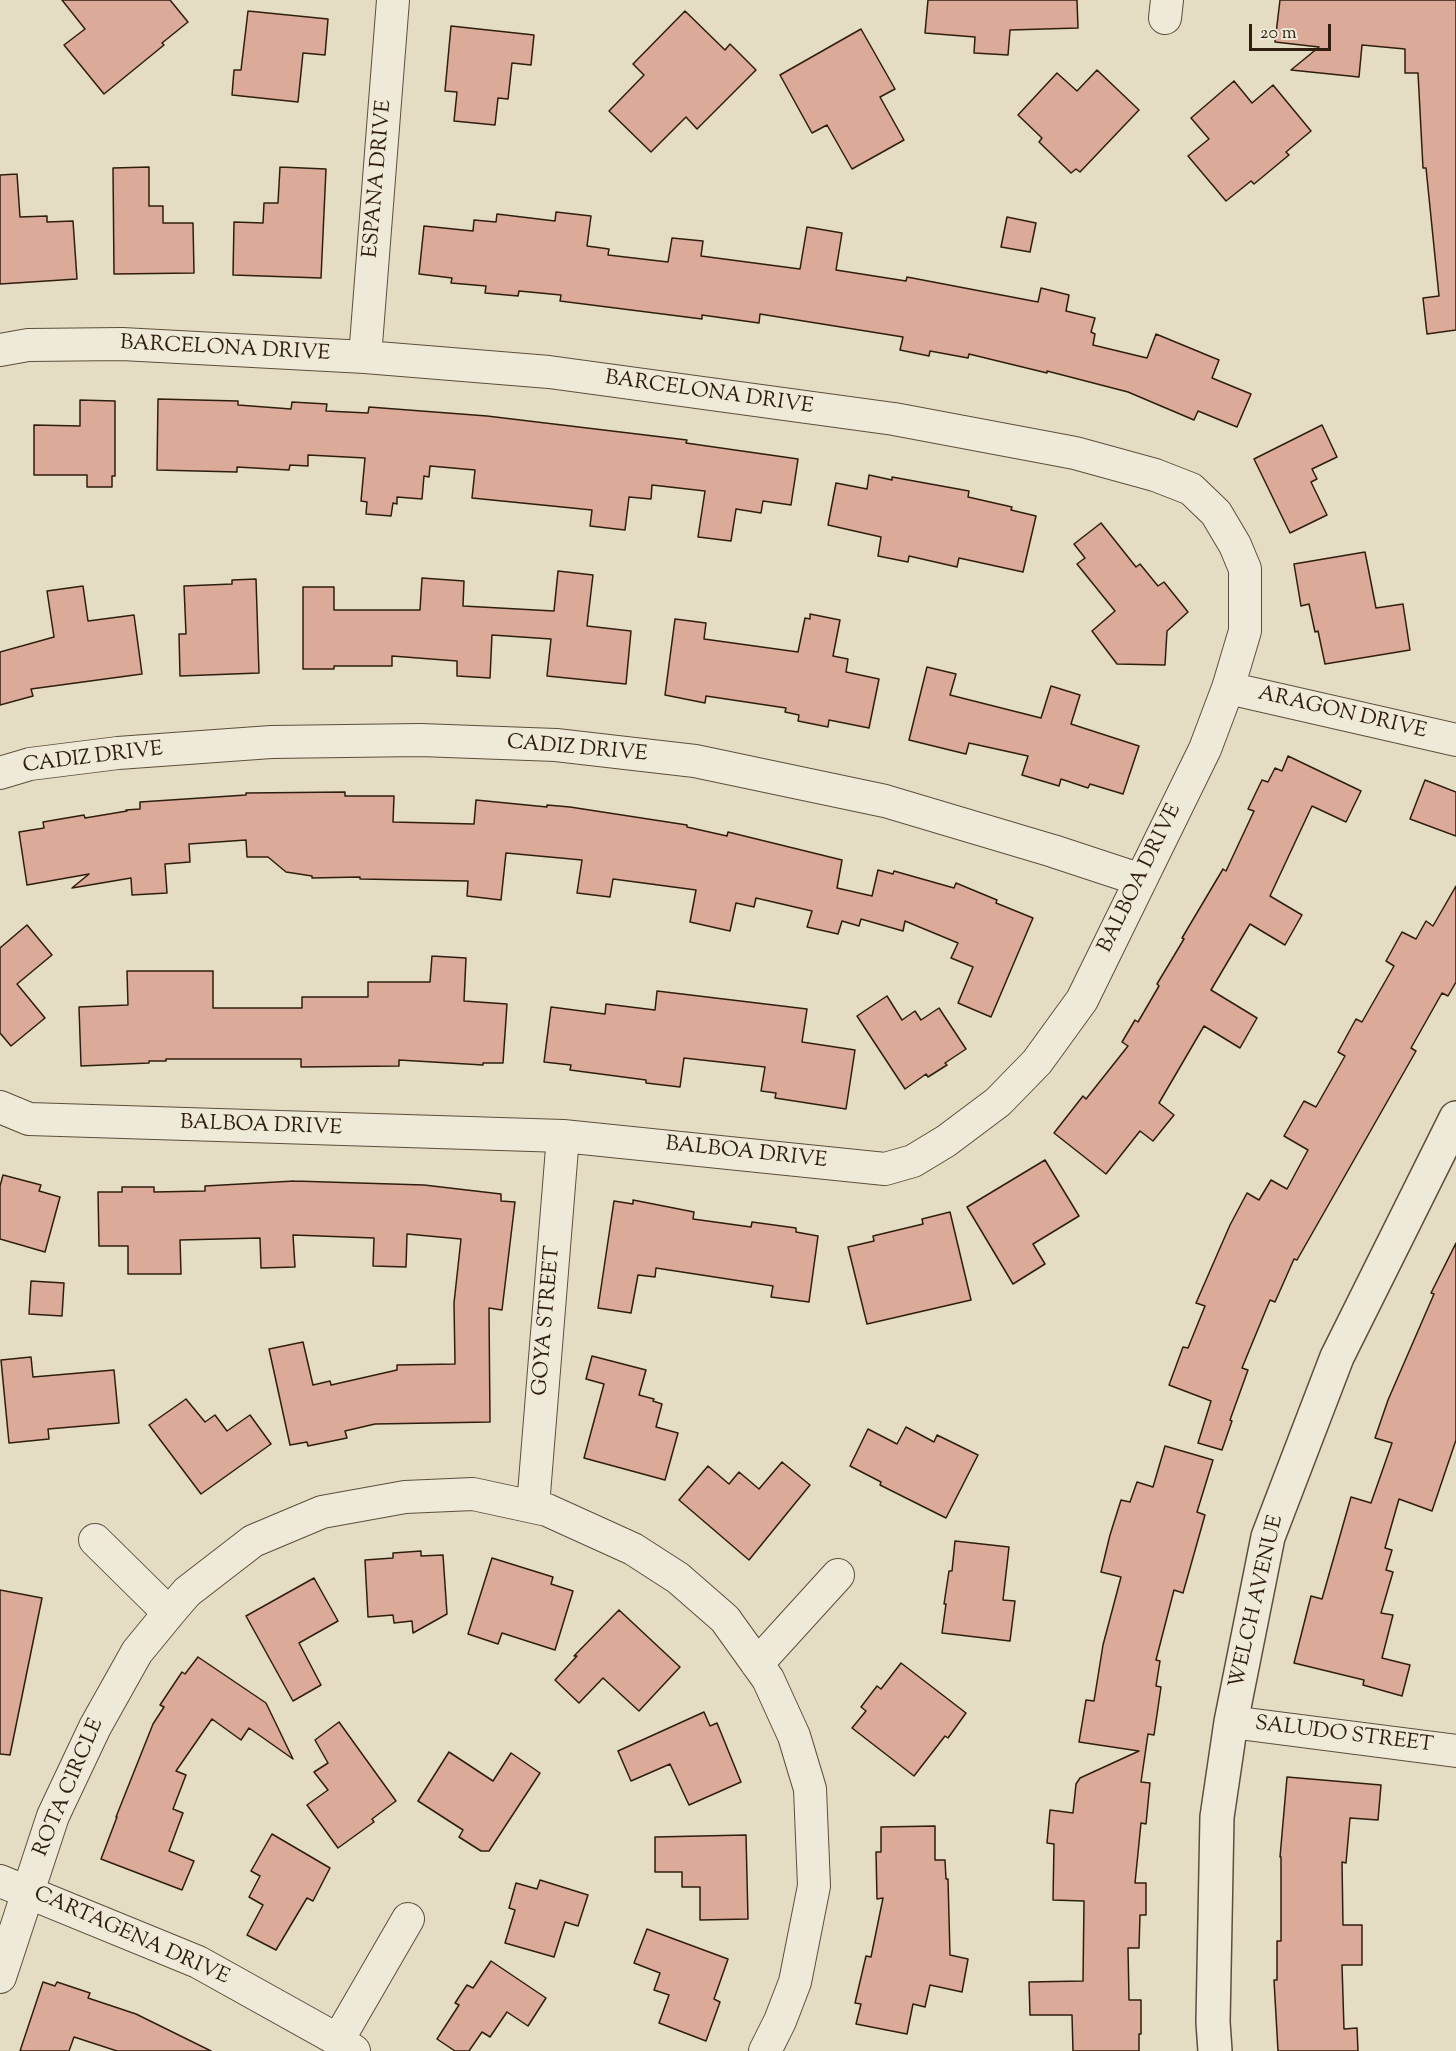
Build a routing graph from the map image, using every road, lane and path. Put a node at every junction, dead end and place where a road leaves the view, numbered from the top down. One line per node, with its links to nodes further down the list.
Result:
1 (393, 0): 3 (street, ESPANA DRIVE)
2 (0, 350): 3 (street, BARCELONA DRIVE)
3 (365, 357): 4 (street, BARCELONA DRIVE)
4 (1228, 688): 5 (street, ARAGON DRIVE); 7 (street, BALBOA DRIVE)
5 (1456, 740)
6 (0, 773): 7 (street, CADIZ DRIVE)
7 (1141, 880): 10 (street, BALBOA DRIVE)
8 (0, 1107): 10 (street, BALBOA DRIVE)
9 (1456, 1118): 16 (street, WELCH AVENUE)
10 (563, 1136): 11 (street, GOYA STREET)
11 (533, 1506): 14 (street, ROTA CIRCLE); 15 (street, ROTA CIRCLE)
12 (95, 1540): 14 (street)
13 (838, 1575): 15 (street)
14 (169, 1613): 18 (street, ROTA CIRCLE)
15 (757, 1664): 22 (street, ROTA CIRCLE)
16 (1231, 1722): 17 (street, SALUDO STREET); 23 (street, WELCH AVENUE)
17 (1456, 1751)
18 (14, 1887): 20 (street, ROTA CIRCLE); 21 (street, CARTAGENA DRIVE)
19 (408, 1919): 21 (street)
20 (0, 1977)
21 (346, 2045)
22 (765, 2051)
23 (1215, 2051)

